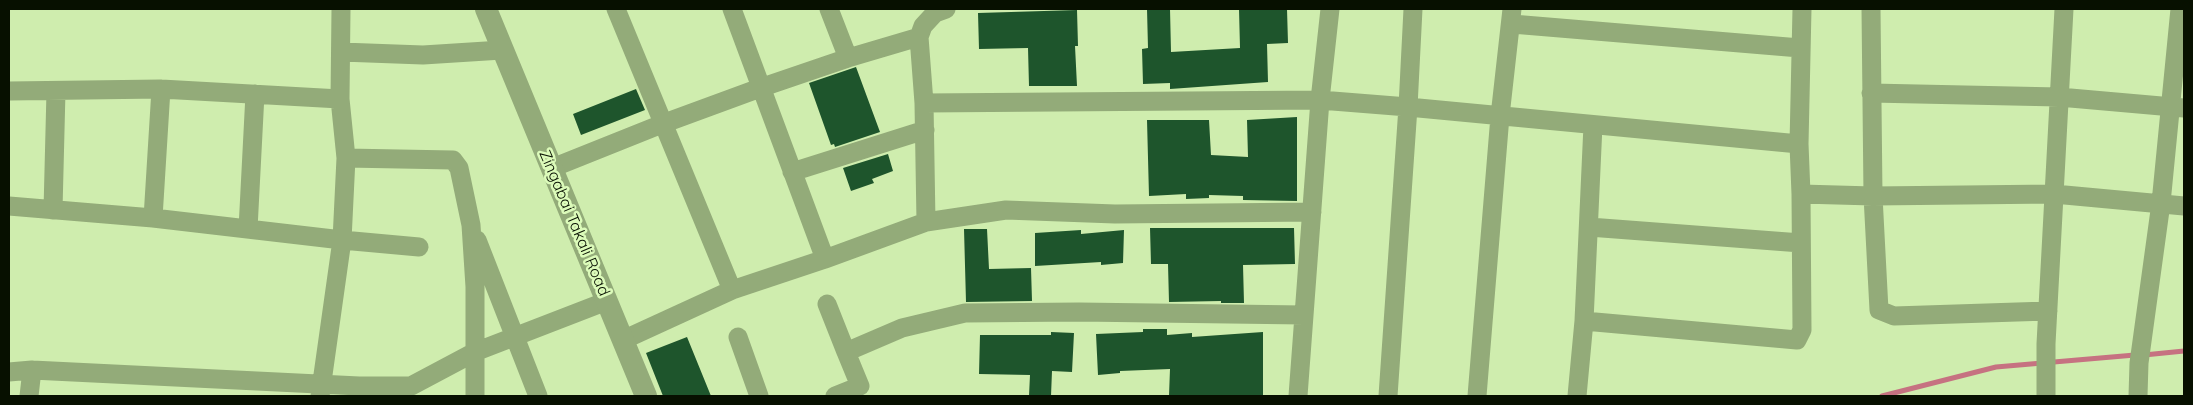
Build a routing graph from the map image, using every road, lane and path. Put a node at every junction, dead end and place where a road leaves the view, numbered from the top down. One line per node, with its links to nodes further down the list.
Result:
1 (341, 9): 17 (street)
2 (486, 9): 16 (street, Zingabai Takali Road)
3 (616, 9): 32 (street)
4 (732, 9): 19 (street)
5 (829, 9): 18 (street)
6 (946, 9): 14 (street)
7 (1330, 9): 27 (street)
8 (1413, 9): 29 (street)
9 (1802, 9): 15 (street)
10 (1871, 9): 23 (street)
11 (2064, 9): 25 (street)
12 (2180, 9): 30 (street)
13 (1512, 17): 15 (street); 31 (street)
14 (919, 37): 18 (street); 28 (street)
15 (1800, 48): 35 (street)
16 (502, 50): 17 (street); 37 (street, Zingabai Takali Road)
17 (341, 52): 26 (street)
18 (848, 58): 19 (street)
19 (760, 88): 32 (street); 38 (street)
20 (161, 89): 22 (street); 24 (street); 47 (street)
21 (9, 91): 22 (street)
22 (56, 91): 45 (street)
23 (1871, 93): 25 (street); 41 (street)
24 (255, 94): 26 (street); 51 (street)
25 (2059, 97): 30 (street); 40 (street)
26 (340, 99): 36 (street)
27 (1320, 100): 28 (street); 29 (street); 46 (street)
28 (924, 103): 34 (street)
29 (1408, 107): 31 (street); 79 (street)
30 (2177, 107): 42 (street)
31 (1500, 116): 33 (street); 80 (street)
32 (662, 124): 37 (street); 56 (street)
33 (1593, 125): 35 (street); 50 (street)
34 (924, 130): 38 (street); 48 (street)
35 (1799, 144): 39 (street)
36 (346, 158): 49 (street); 52 (street)
37 (552, 168): 57 (street, Zingabai Takali Road)
38 (792, 172): 55 (street)
39 (1801, 194): 41 (street); 53 (street)
40 (2054, 194): 41 (street); 42 (street); 59 (street)
41 (1873, 196): 59 (street)
42 (2161, 202): 44 (street); 82 (street)
43 (9, 206): 45 (street)
44 (2184, 206)
45 (53, 210): 47 (street)
46 (1312, 212): 48 (street); 60 (street)
47 (153, 218): 51 (street)
48 (926, 222): 55 (street)
49 (471, 225): 62 (street); 65 (street)
50 (1589, 227): 53 (street); 61 (street)
51 (248, 229): 52 (street)
52 (342, 240): 54 (street); 70 (street)
53 (1801, 243): 61 (street)
54 (419, 247)
55 (825, 259): 56 (street)
56 (732, 290): 64 (street)
57 (607, 301): 62 (street); 64 (street, Zingabai Takali Road)
58 (827, 304): 66 (street)
59 (2048, 310): 69 (street)
60 (1304, 315): 66 (street); 78 (street)
61 (1584, 321): 81 (street)
62 (515, 336): 65 (street); 74 (street)
63 (738, 337): 76 (street)
64 (623, 340): 75 (street, Zingabai Takali Road)
65 (475, 352): 70 (street); 73 (street)
66 (846, 352): 71 (street)
67 (32, 370): 68 (street); 70 (street); 72 (street)
68 (9, 372)
69 (2046, 388)
70 (321, 390)
71 (862, 391): 77 (street)
72 (29, 396)
73 (475, 396)
74 (538, 396)
75 (646, 396)
76 (759, 396)
77 (835, 396)
78 (1298, 396)
79 (1388, 396)
80 (1477, 396)
81 (1577, 396)
82 (2138, 396)

